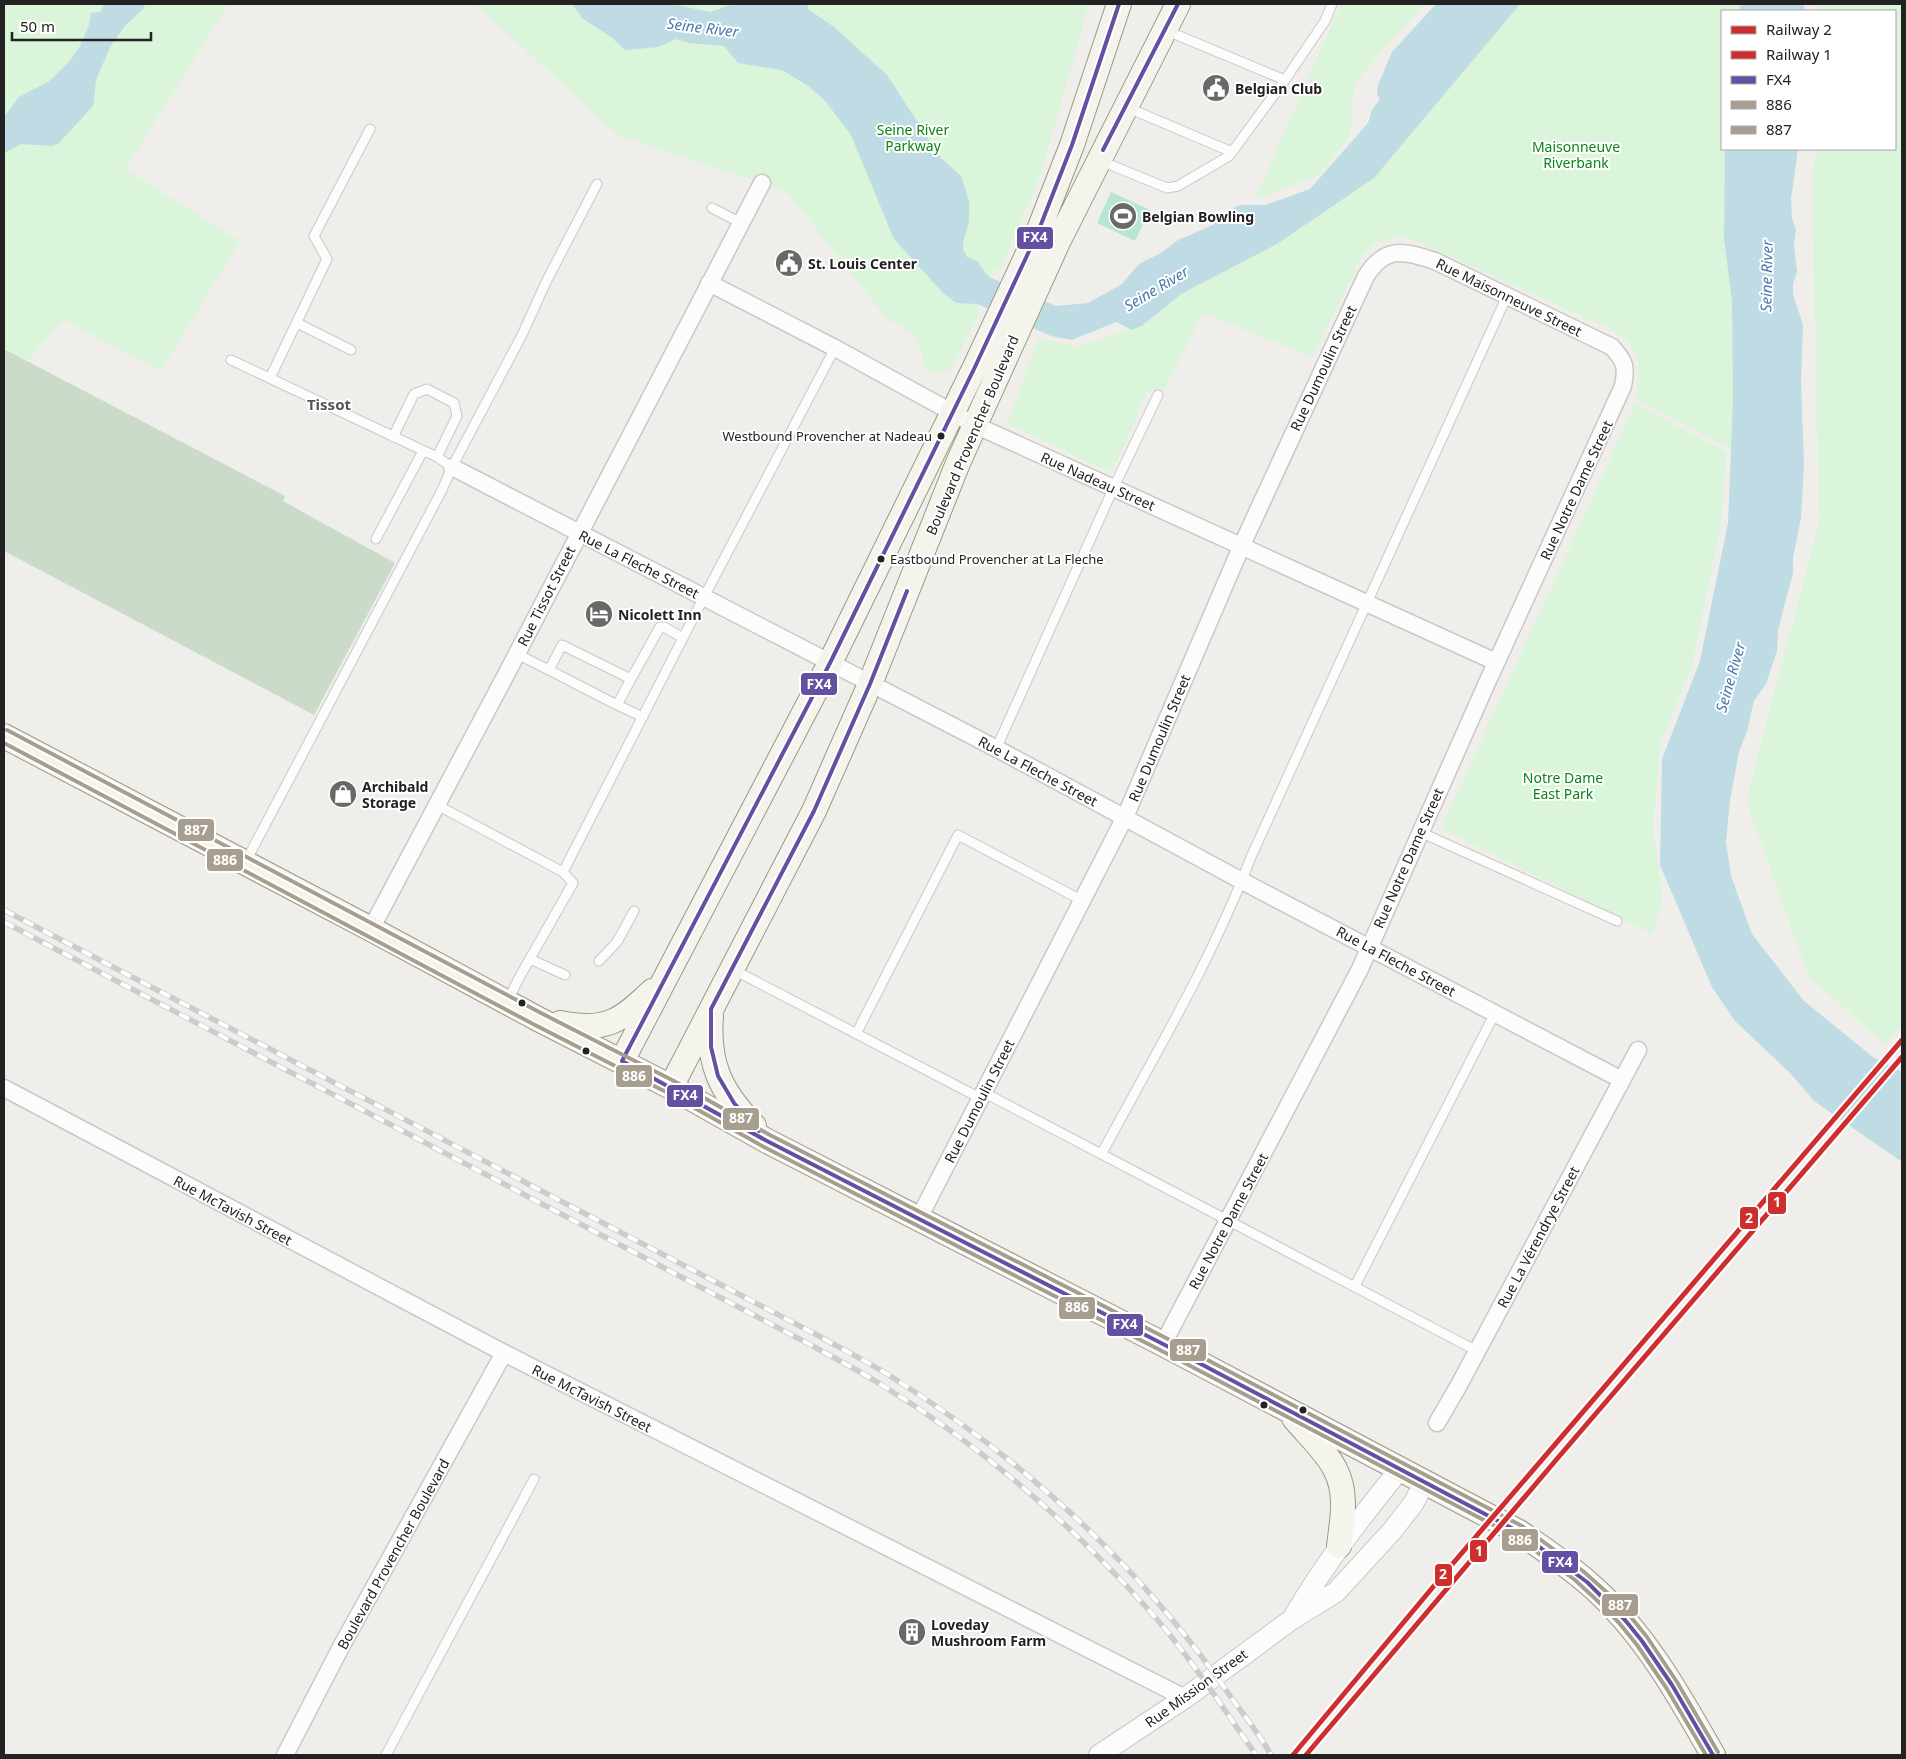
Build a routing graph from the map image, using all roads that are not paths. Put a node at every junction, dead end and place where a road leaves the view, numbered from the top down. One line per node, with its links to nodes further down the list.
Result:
1 (1119, 4): 8 (main road, Boulevard Provencher Boulevard)
2 (1178, 4): 4 (main road, Boulevard Provencher Boulevard)
3 (1332, 4): 5 (lane)
4 (1164, 30): 5 (lane); 6 (main road, Boulevard Provencher Boulevard)
5 (1284, 80): 10 (lane)
6 (1126, 107): 9 (main road, Boulevard Provencher Boulevard); 10 (lane)
7 (370, 129): 19 (lane)
8 (1077, 129): 9 (main road); 15 (main road, Boulevard Provencher Boulevard)
9 (1103, 150): 10 (lane); 15 (main road, Boulevard Provencher Boulevard)
10 (1232, 152)
11 (762, 183): 14 (street, Rue Tissot Street)
12 (597, 184): 32 (lane)
13 (712, 208): 14 (lane)
14 (741, 223): 17 (street, Rue Tissot Street)
15 (1048, 237): 24 (main road, Boulevard Provencher Boulevard)
16 (1387, 256): 18 (street, Rue Maisonneuve Street); 36 (street, Rue Dumoulin Street)
17 (709, 283): 20 (street, Rue Nadeau Street); 34 (street, Rue Tissot Street)
18 (1507, 296): 23 (street, Rue Maisonneuve Street); 38 (lane)
19 (298, 323): 21 (lane); 25 (lane)
20 (834, 348): 27 (street, Rue Nadeau Street); 37 (lane)
21 (352, 350)
22 (232, 360): 25 (lane)
23 (1624, 360): 41 (street, Rue Notre Dame Street)
24 (984, 375): 27 (main road, Boulevard Provencher Boulevard); 28 (main road, Boulevard Provencher Boulevard)
25 (270, 378): 29 (lane)
26 (1158, 395): 33 (lane)
27 (954, 413): 28 (street, Rue Nadeau Street); 42 (main road, Boulevard Provencher Boulevard)
28 (975, 425): 33 (street, Rue Nadeau Street); 45 (main road, Boulevard Provencher Boulevard)
29 (393, 436): 30 (lane); 31 (lane)
30 (423, 451): 31 (lane); 35 (lane)
31 (437, 457): 32 (lane)
32 (452, 467): 34 (street, Rue La Fleche Street); 53 (lane)
33 (1113, 489): 36 (street, Rue Nadeau Street); 49 (lane)
34 (579, 532): 37 (street, Rue La Fleche Street); 40 (street, Rue Tissot Street)
35 (376, 539)
36 (1242, 545): 38 (street, Rue Nadeau Street); 51 (street, Rue Dumoulin Street)
37 (704, 597): 39 (lane); 42 (street, Rue La Fleche Street)
38 (1366, 603): 41 (street, Rue Nadeau Street); 55 (lane)
39 (683, 638): 44 (lane); 47 (lane)
40 (517, 654): 43 (lane); 50 (street, Rue Tissot Street)
41 (1496, 662): 52 (street, Rue Notre Dame Street)
42 (830, 663): 45 (street, Rue La Fleche Street); 65 (main road, Boulevard Provencher Boulevard)
43 (549, 670): 44 (lane); 46 (lane)
44 (631, 678): 46 (lane)
45 (870, 684): 49 (street, Rue La Fleche Street); 63 (main road, Boulevard Provencher Boulevard)
46 (617, 705): 47 (lane)
47 (643, 717): 54 (lane)
48 (4, 736): 53 (main road)
49 (996, 749): 51 (street, Rue La Fleche Street)
50 (437, 805): 54 (lane); 59 (street, Rue Tissot Street)
51 (1125, 817): 55 (street, Rue La Fleche Street); 56 (street, Rue Dumoulin Street)
52 (1420, 832): 58 (lane); 60 (street, Rue Notre Dame Street)
53 (245, 863): 59 (main road)
54 (564, 872): 61 (lane)
55 (1242, 881): 60 (street, Rue La Fleche Street); 78 (lane)
56 (1083, 901): 70 (lane); 76 (street, Rue Dumoulin Street)
57 (634, 911): 62 (lane)
58 (1617, 921)
59 (371, 929): 66 (main road)
60 (1368, 947): 68 (street, Rue La Fleche Street); 80 (street, Rue Notre Dame Street)
61 (530, 959): 64 (lane); 66 (lane)
62 (599, 962)
63 (732, 969): 67 (main road, Boulevard Provencher Boulevard); 70 (lane)
64 (565, 975)
65 (664, 979): 69 (main road); 72 (main road, Boulevard Provencher Boulevard)
66 (507, 1002): 69 (main road)
67 (711, 1009): 74 (main road, Boulevard Provencher Boulevard); 77 (main road)
68 (1495, 1013): 73 (street, Rue La Fleche Street); 81 (lane)
69 (538, 1019): 72 (main road)
70 (856, 1034): 76 (lane)
71 (1638, 1050): 73 (street, Rue La Vérendrye Street)
72 (622, 1061): 74 (main road)
73 (1622, 1080): 83 (street, Rue La Vérendrye Street)
74 (671, 1087): 77 (main road)
75 (4, 1088): 84 (street, Rue McTavish Street)
76 (982, 1095): 78 (lane); 79 (street, Rue Dumoulin Street)
77 (767, 1140): 79 (main road)
78 (1102, 1153): 80 (lane)
79 (919, 1218): 82 (main road)
80 (1228, 1220): 81 (lane); 82 (street, Rue Notre Dame Street)
81 (1355, 1286): 83 (lane)
82 (1163, 1344): 85 (main road)
83 (1477, 1351): 86 (street, Rue La Vérendrye Street)
84 (504, 1353): 92 (street, Rue McTavish Street); 93 (street, Boulevard Provencher Boulevard)
85 (1286, 1409): 87 (main road); 90 (main road)
86 (1437, 1423)
87 (1400, 1469): 89 (main road); 90 (street, Rue Mission Street)
88 (534, 1478): 94 (lane)
89 (1425, 1482): 91 (street, Rue Mission Street); 96 (main road)
90 (1339, 1546): 91 (street, Rue Mission Street)
91 (1291, 1620): 92 (street, Rue Mission Street)
92 (1185, 1698): 95 (street, Rue Mission Street)
93 (285, 1755)
94 (386, 1755)
95 (1099, 1755)
96 (1712, 1755)

